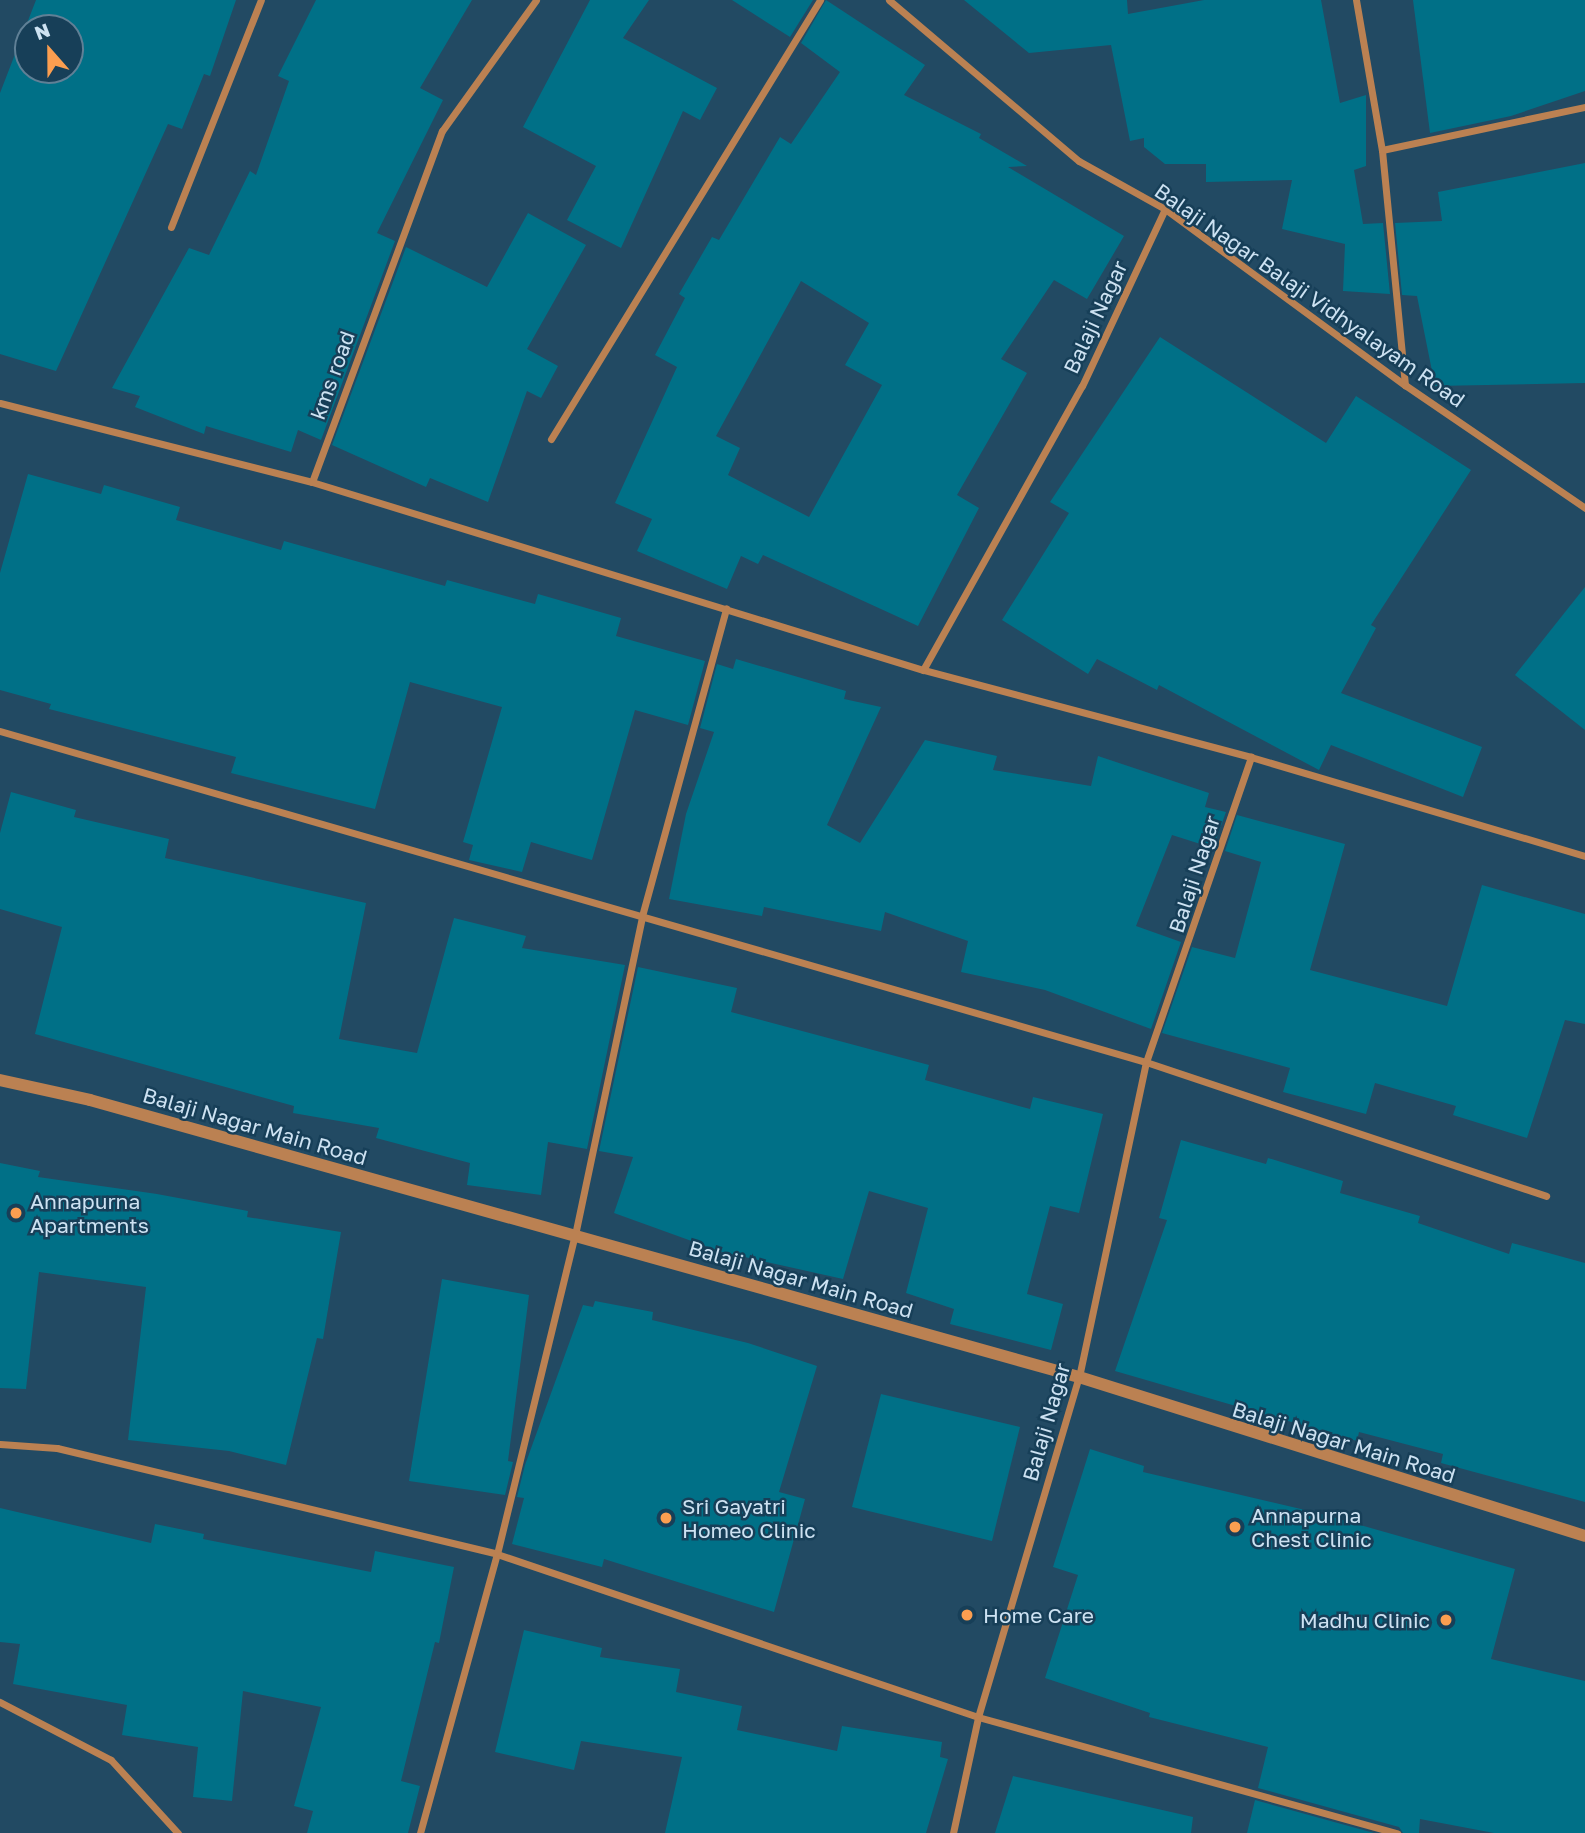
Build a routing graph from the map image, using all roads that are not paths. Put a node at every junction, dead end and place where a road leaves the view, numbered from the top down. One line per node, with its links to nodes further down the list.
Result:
1 (261, 0): 9 (street)
2 (536, 0): 13 (street, kms road)
3 (820, 0): 12 (street)
4 (889, 0): 8 (street, Balaji Nagar Balaji Vidhyalayam Road)
5 (1356, 0): 7 (street)
6 (1585, 107): 7 (street)
7 (1382, 150): 10 (street)
8 (1165, 209): 10 (street, Balaji Nagar Balaji Vidhyalayam Road); 16 (street, Balaji Nagar)
9 (171, 227)
10 (1405, 385): 14 (street, Balaji Nagar Balaji Vidhyalayam Road)
11 (0, 403): 13 (street)
12 (551, 439)
13 (312, 482): 15 (street)
14 (1585, 508)
15 (726, 608): 16 (street); 20 (street)
16 (923, 670): 18 (street)
17 (0, 731): 20 (street)
18 (1251, 757): 19 (street); 21 (street, Balaji Nagar)
19 (1585, 856)
20 (642, 916): 21 (street); 24 (street)
21 (1146, 1062): 23 (street); 25 (street, Balaji Nagar)
22 (0, 1080): 24 (street, Balaji Nagar Main Road)
23 (1546, 1196)
24 (575, 1235): 25 (street, Balaji Nagar Main Road); 28 (street)
25 (1079, 1377): 27 (street, Balaji Nagar Main Road); 30 (street, Balaji Nagar)
26 (0, 1444): 28 (street)
27 (1585, 1536)
28 (497, 1554): 30 (street); 32 (street)
29 (0, 1702): 31 (street)
30 (978, 1717): 33 (street, Balaji Nagar); 34 (street)
31 (178, 1833)
32 (421, 1833)
33 (953, 1833)
34 (1397, 1833)

